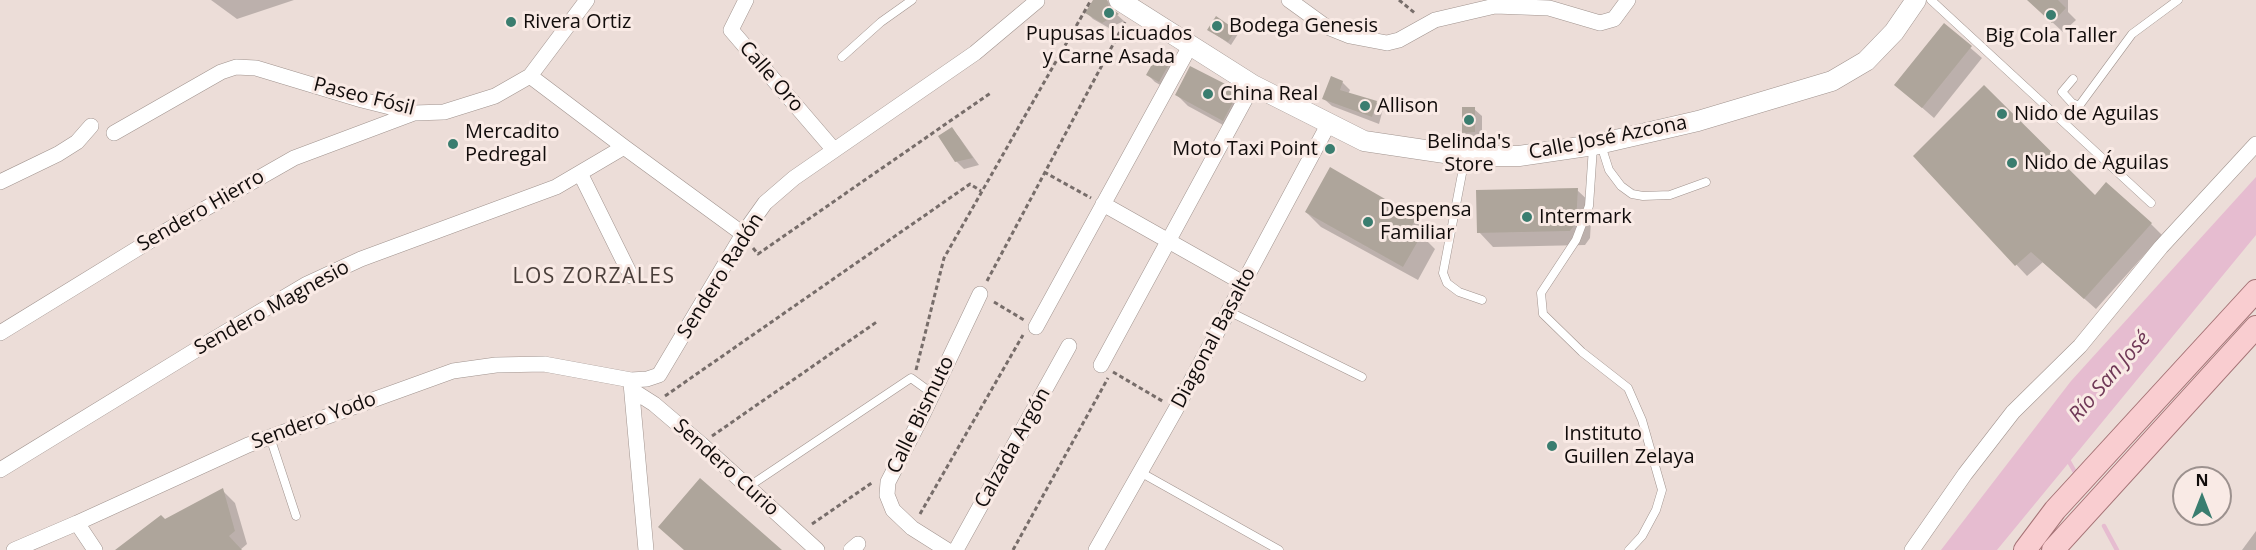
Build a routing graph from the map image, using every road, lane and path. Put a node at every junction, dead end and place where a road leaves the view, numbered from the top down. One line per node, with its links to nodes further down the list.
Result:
1 (587, 0): 16 (street, Paseo Fósil)
2 (746, 0): 27 (street, Calle Oro)
3 (912, 0): 15 (lane)
4 (1090, 0): 33 (path)
5 (1289, 0): 13 (street)
6 (1399, 0): 13 (path)
7 (1628, 0): 13 (street)
8 (1916, 0): 24 (main road, Calle José Azcona)
9 (1931, 0): 34 (lane)
10 (2178, 0): 17 (lane)
11 (1037, 1): 27 (street, Sendero Radón)
12 (1126, 4): 14 (main road, Calle José Azcona); 29 (path)
13 (1427, 23)
14 (1190, 46): 18 (main road, Calle José Azcona); 35 (street)
15 (842, 57)
16 (530, 76): 20 (street, Paseo Fósil); 26 (street)
17 (2073, 79)
18 (1253, 86): 21 (main road, Calle José Azcona); 37 (street)
19 (992, 92): 36 (path)
20 (414, 112): 23 (street, Paseo Fósil); 47 (street, Sendero Hierro)
21 (1328, 124): 28 (main road, Calle José Azcona); 39 (street, Diagonal Basalto)
22 (91, 126): 31 (street)
23 (114, 133)
24 (1597, 144): 28 (main road, Calle José Azcona); 32 (lane); 74 (lane)
25 (2256, 144): 75 (street)
26 (624, 147): 30 (street, Sendero Magnesio); 36 (street)
27 (834, 150): 36 (street, Sendero Radón)
28 (1465, 156): 42 (lane)
29 (1044, 172): 35 (path); 41 (path)
30 (580, 173): 38 (street); 58 (street, Sendero Magnesio)
31 (0, 182)
32 (1706, 182)
33 (981, 191): 51 (path); 54 (path)
34 (2151, 203)
35 (1103, 204): 37 (street); 46 (street)
36 (743, 234): 52 (street, Sendero Radón)
37 (1168, 241): 39 (street); 49 (street)
38 (631, 276)
39 (1243, 283): 43 (street, Diagonal Basalto)
40 (2256, 291): 76 (main road)
41 (980, 294): 53 (street, Calle Bismuto)
42 (1482, 300)
43 (1228, 311): 50 (lane); 59 (street, Diagonal Basalto)
44 (878, 321): 56 (path)
45 (2256, 327): 77 (main road)
46 (1030, 330): 63 (path)
47 (0, 333)
48 (1069, 346): 70 (street, Calzada Argón)
49 (1106, 368): 71 (path)
50 (1362, 377)
51 (911, 378): 53 (lane); 60 (lane)
52 (632, 385): 54 (street, Sendero Curio); 55 (street, Sendero Yodo); 67 (street)
53 (933, 394): 57 (street, Calle Bismuto)
54 (654, 404): 56 (street, Sendero Curio)
55 (270, 437): 61 (lane); 62 (street, Sendero Yodo)
56 (701, 444): 60 (street, Sendero Curio)
57 (894, 467): 63 (street, Calle Bismuto); 64 (path)
58 (0, 470)
59 (1140, 472): 72 (street, Diagonal Basalto); 73 (lane)
60 (748, 487): 64 (street, Sendero Curio)
61 (296, 516)
62 (77, 523): 65 (street, Sendero Yodo); 66 (street)
63 (912, 528): 69 (street, Calle Bismuto)
64 (799, 534): 68 (street, Sendero Curio)
65 (14, 550)
66 (95, 550)
67 (646, 550)
68 (817, 550)
69 (946, 550)
70 (956, 550)
71 (1013, 550)
72 (1096, 550)
73 (1279, 550)
74 (1629, 550)
75 (1912, 550)
76 (2025, 550)
77 (2053, 550)

